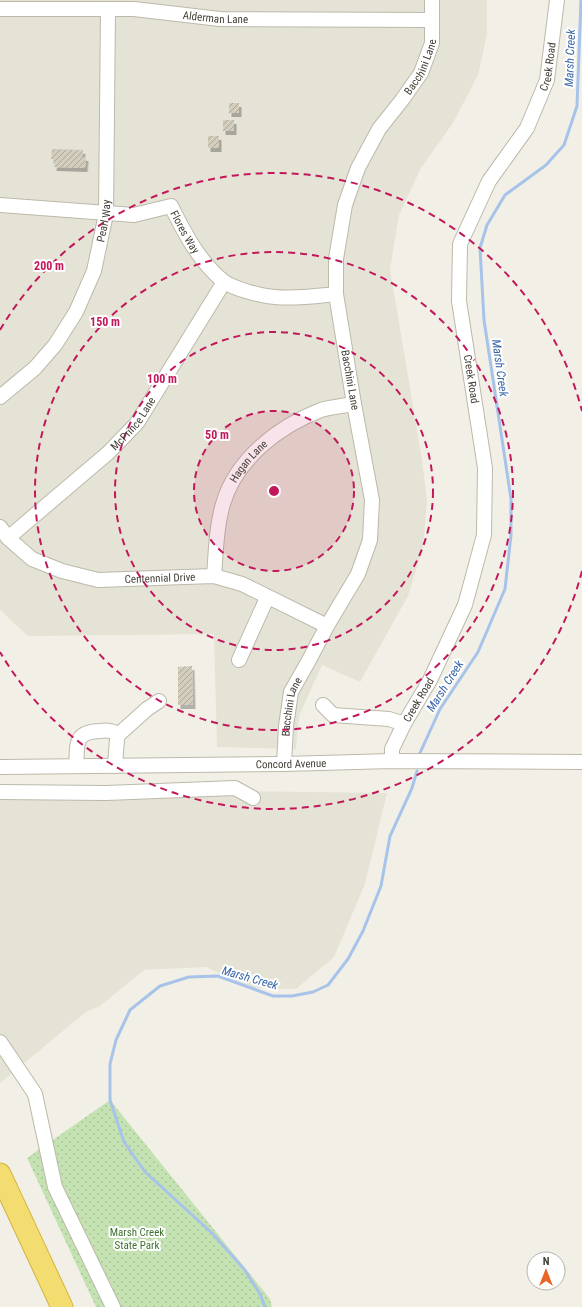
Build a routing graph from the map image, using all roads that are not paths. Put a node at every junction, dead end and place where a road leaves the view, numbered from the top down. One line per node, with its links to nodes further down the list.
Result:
1 (432, 0): 5 (street, Bacchini Lane)
2 (557, 0): 19 (street, Creek Road)
3 (0, 9): 4 (street, Alderman Lane)
4 (108, 9): 5 (street, Alderman Lane); 7 (street, Pearl Way)
5 (432, 20): 9 (street, Bacchini Lane)
6 (0, 205): 7 (street, Flores Way)
7 (106, 214): 8 (street, Flores Way); 10 (street, Pearl Way)
8 (224, 282): 9 (street, Flores Way); 12 (street, McPrince Lane)
9 (336, 294): 11 (street, Bacchini Lane)
10 (0, 397)
11 (354, 404): 13 (street, Hagan Lane); 15 (street, Bacchini Lane)
12 (4, 532): 13 (street, Centennial Drive)
13 (214, 576): 14 (street, Centennial Drive)
14 (266, 598): 15 (street, Centennial Drive); 16 (street)
15 (326, 626): 23 (street, Bacchini Lane)
16 (239, 660)
17 (160, 701): 20 (street)
18 (323, 705): 19 (street)
19 (404, 724): 21 (street, Creek Road)
20 (118, 735): 24 (street); 25 (street)
21 (392, 760): 22 (street, Concord Avenue); 23 (street, Concord Avenue)
22 (582, 762)
23 (284, 764): 25 (street, Concord Avenue)
24 (76, 766): 25 (street, Concord Avenue); 26 (street, Concord Avenue)
25 (115, 766)
26 (0, 767)
27 (0, 792): 28 (street)
28 (253, 798)
29 (0, 1042): 32 (street)
30 (0, 1174): 31 (highway)
31 (62, 1307)
32 (113, 1307)

